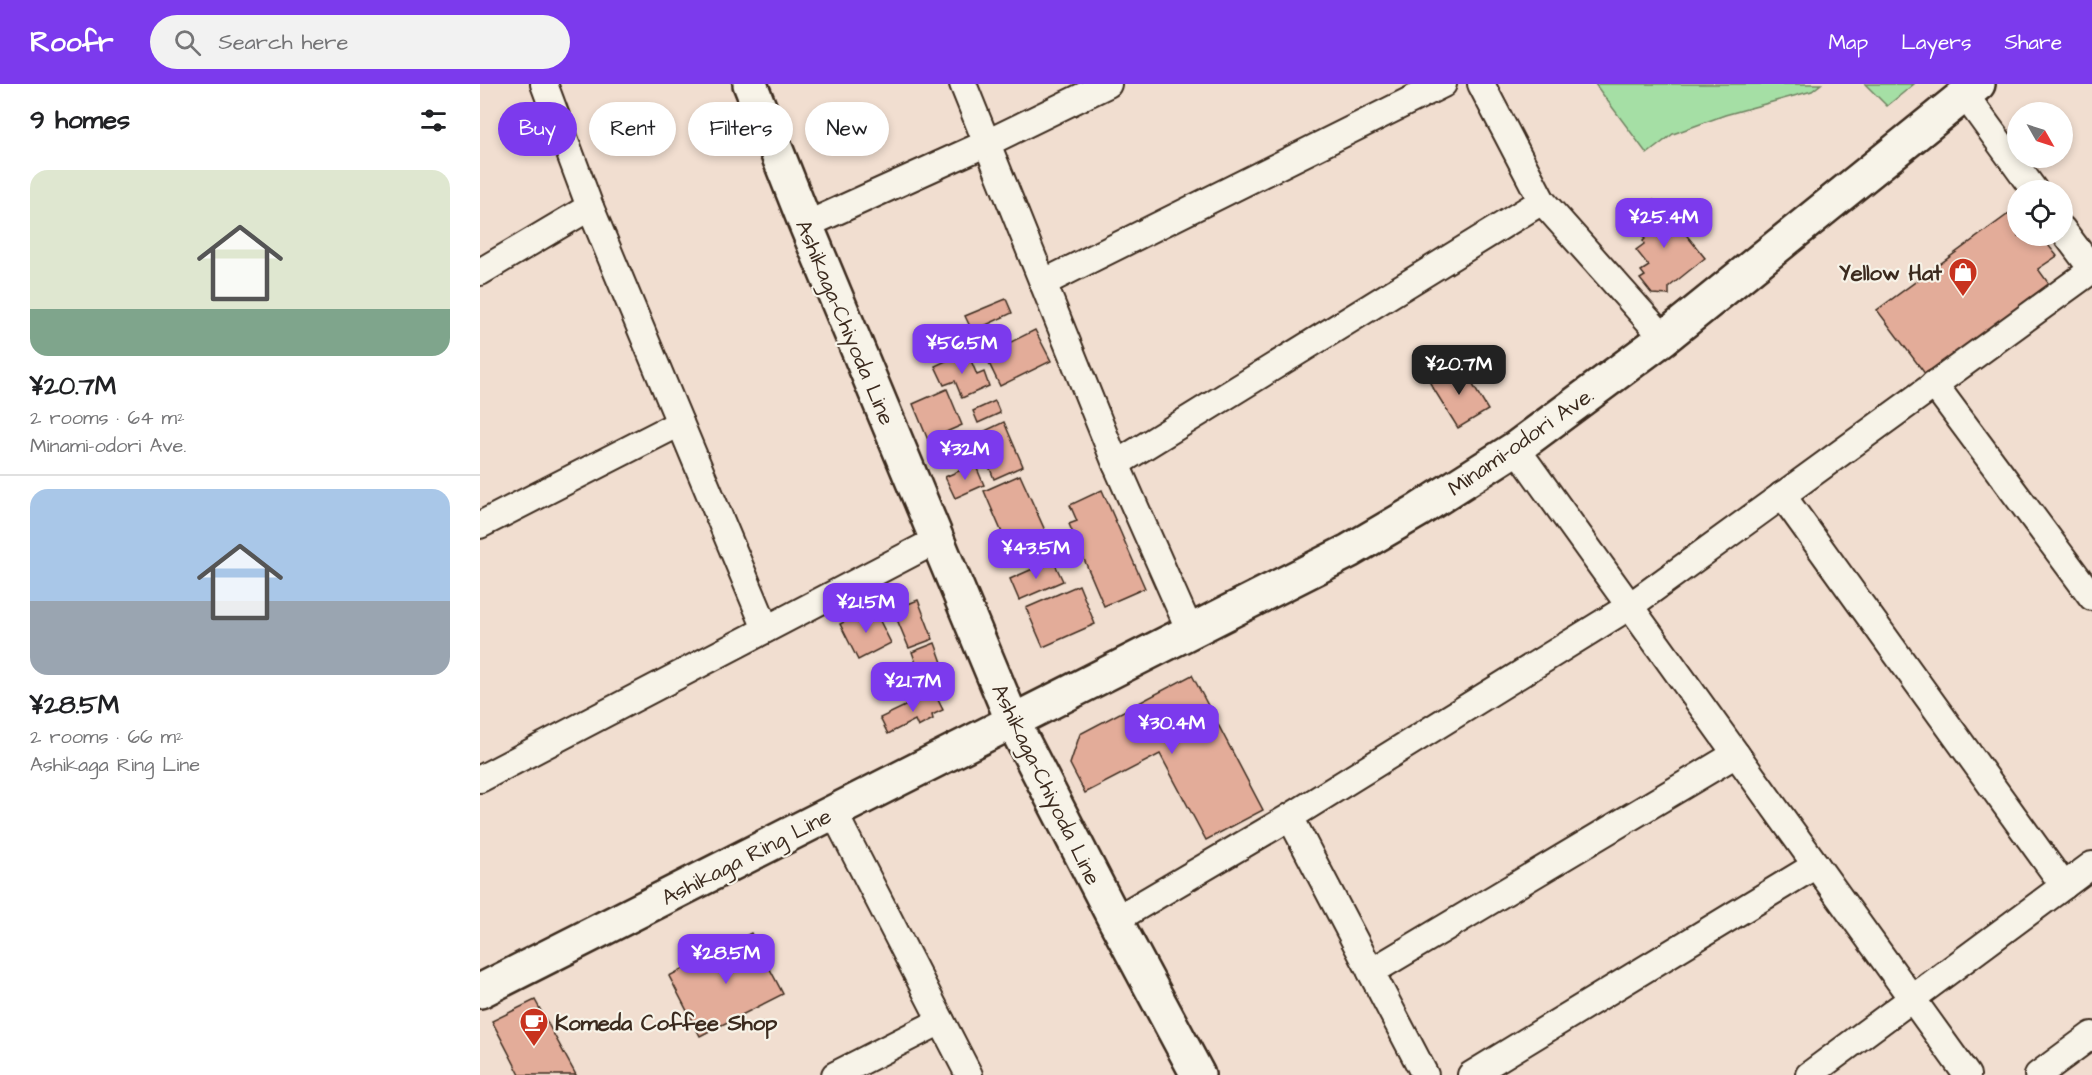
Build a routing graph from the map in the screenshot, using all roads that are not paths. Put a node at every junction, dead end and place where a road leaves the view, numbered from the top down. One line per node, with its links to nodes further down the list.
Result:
1 (544, 84): 11 (street)
2 (750, 84): 12 (main road, Ashikaga-Chiyoda Line)
3 (963, 84): 8 (street)
4 (1108, 84): 8 (street)
5 (1443, 84): 16 (street)
6 (1481, 84): 10 (street)
7 (1972, 90): 9 (street); 17 (main road, Minami-odori Ave.)
8 (986, 144): 12 (street); 16 (street)
9 (2028, 180)
10 (1542, 201): 17 (street); 21 (street)
11 (591, 207): 15 (street); 19 (street)
12 (806, 225): 24 (main road, Ashikaga-Chiyoda Line)
13 (2073, 244): 14 (street)
14 (2092, 269): 18 (street)
15 (480, 272)
16 (1043, 283): 21 (street)
17 (1664, 338): 20 (main road, Minami-odori Ave.)
18 (1934, 384): 22 (street); 25 (street)
19 (680, 423): 23 (street); 27 (street)
20 (1516, 448): 26 (street); 28 (main road, Minami-odori Ave.)
21 (1116, 464): 28 (street)
22 (1782, 495): 26 (street); 36 (street)
23 (480, 525)
24 (937, 540): 27 (street); 29 (main road, Ashikaga-Chiyoda Line)
25 (2092, 597)
26 (1630, 606): 30 (street); 33 (street)
27 (766, 629): 31 (street)
28 (1190, 631): 29 (main road, Minami-odori Ave.)
29 (1013, 722): 32 (main road, Ashikaga Ring Line); 37 (main road, Ashikaga-Chiyoda Line)
30 (1736, 754): 34 (street); 38 (street)
31 (480, 778)
32 (833, 812): 39 (main road, Ashikaga Ring Line); 41 (street)
33 (1290, 817): 37 (street); 38 (street)
34 (1816, 865): 40 (street); 47 (street)
35 (2092, 865): 36 (street)
36 (2064, 886): 40 (street)
37 (1115, 920): 45 (main road, Ashikaga-Chiyoda Line)
38 (1371, 972): 46 (street)
39 (480, 991)
40 (1912, 999): 48 (street); 49 (street)
41 (940, 1020): 43 (street); 44 (street)
42 (2092, 1035): 50 (street)
43 (835, 1075)
44 (969, 1075)
45 (1198, 1075)
46 (1425, 1075)
47 (1471, 1075)
48 (1809, 1075)
49 (1967, 1075)
50 (2038, 1075)

